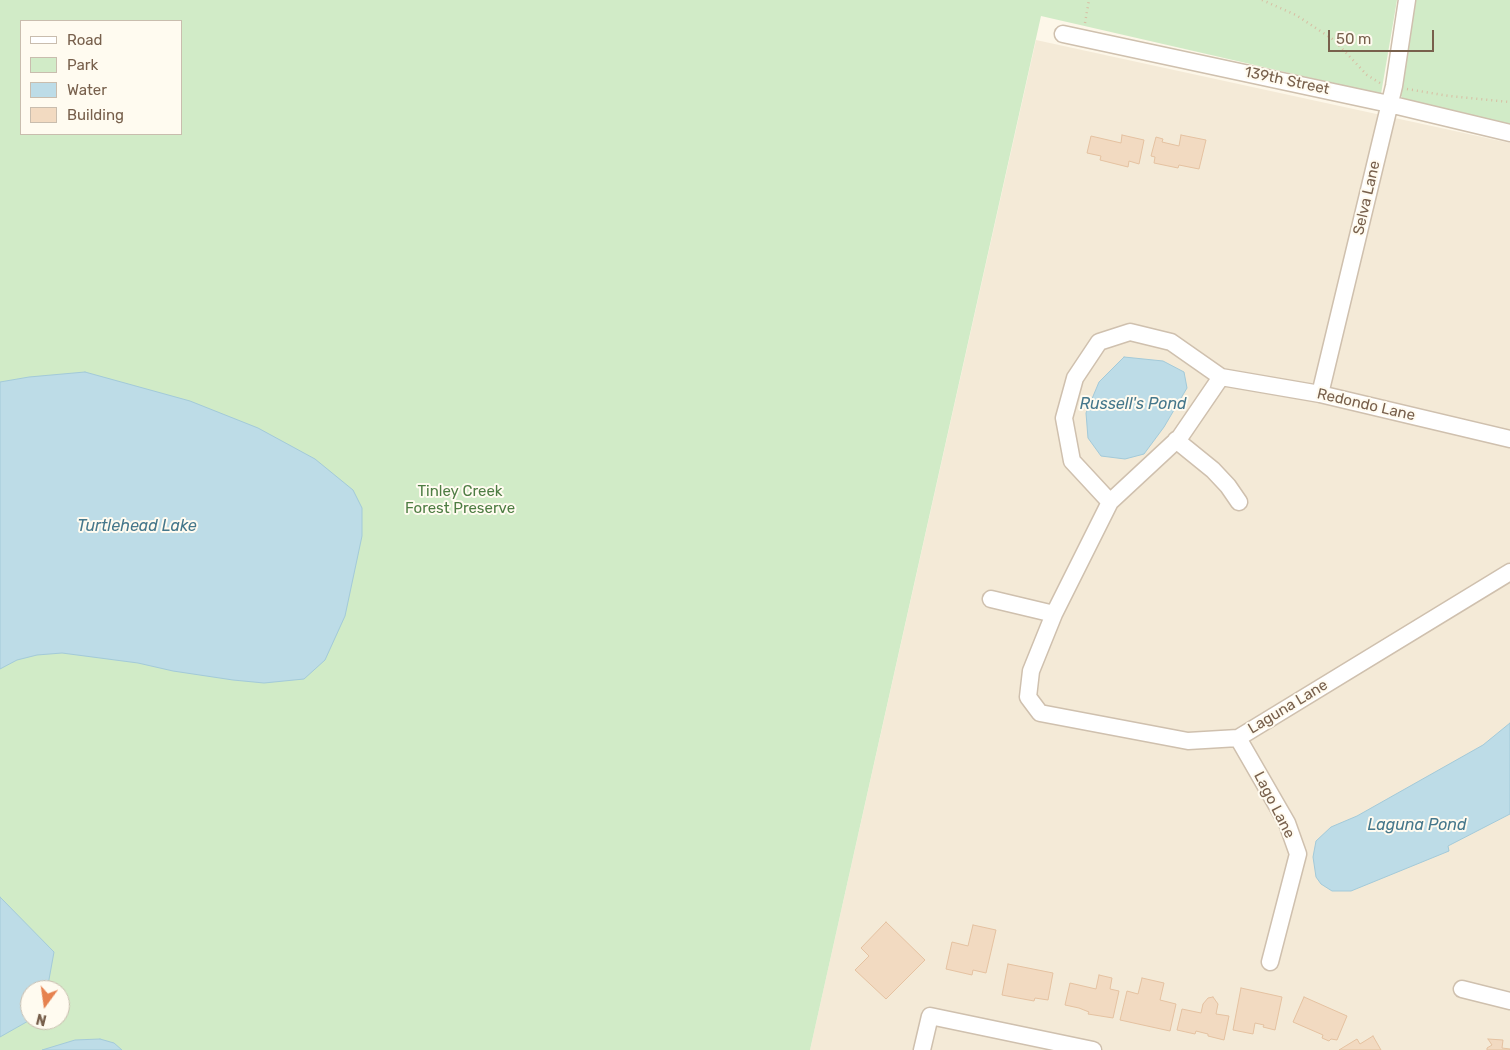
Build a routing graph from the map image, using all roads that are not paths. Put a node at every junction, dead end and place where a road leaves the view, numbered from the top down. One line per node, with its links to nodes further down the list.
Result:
1 (1407, 0): 3 (street, Selva Lane)
2 (1063, 34): 3 (street, 139th Street)
3 (1389, 104): 4 (street, 139th Street); 6 (street, Selva Lane)
4 (1510, 133)
5 (1221, 377): 6 (street, Redondo Lane); 8 (street); 9 (street, Redondo Lane)
6 (1320, 394): 7 (street, Redondo Lane)
7 (1510, 439)
8 (1176, 440): 9 (street); 10 (street)
9 (1110, 502): 13 (street)
10 (1239, 502)
11 (1510, 572): 14 (street, Laguna Lane)
12 (991, 599): 13 (street)
13 (1054, 614): 14 (street, Laguna Lane)
14 (1238, 738): 15 (street, Lago Lane)
15 (1270, 962)
16 (1462, 989): 17 (street)
17 (1510, 1001)
18 (922, 1050): 19 (street)
19 (1093, 1050)

